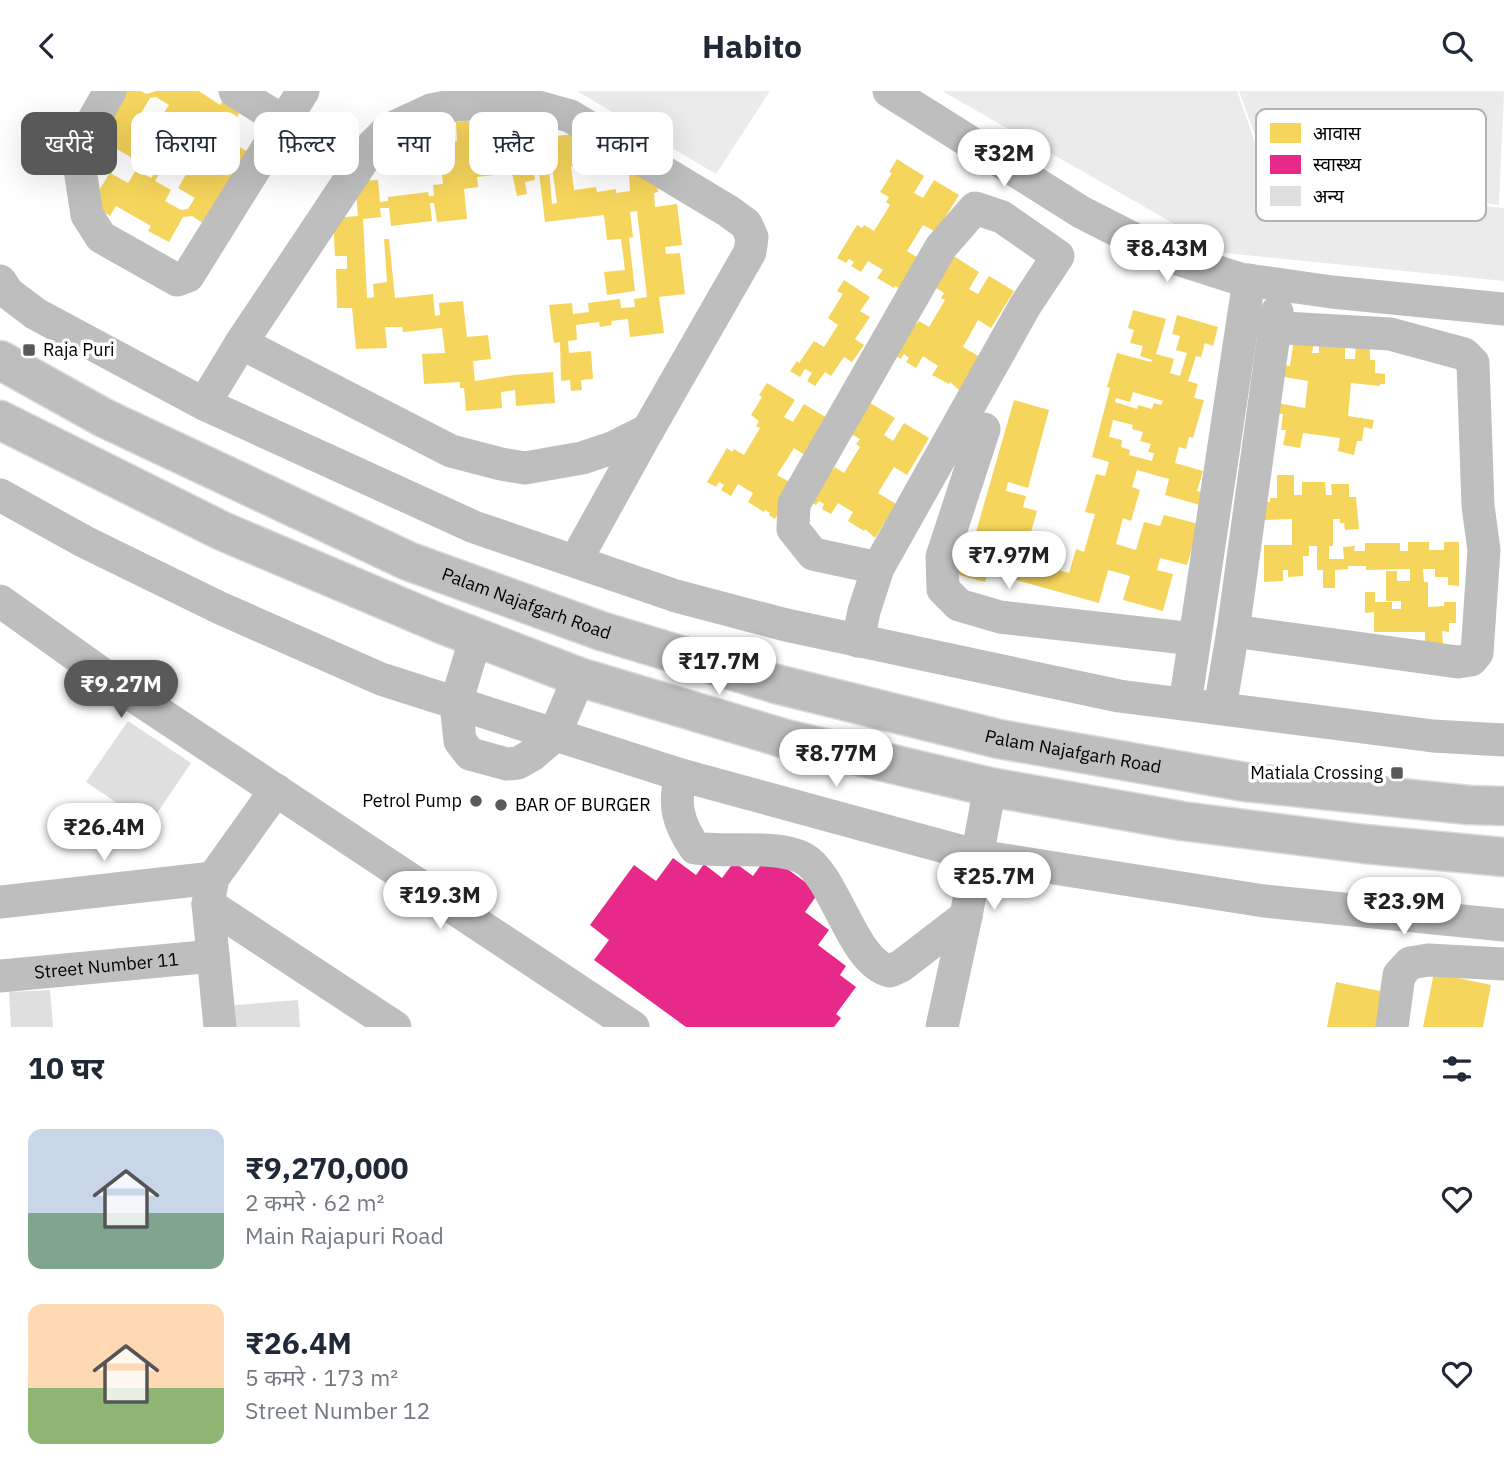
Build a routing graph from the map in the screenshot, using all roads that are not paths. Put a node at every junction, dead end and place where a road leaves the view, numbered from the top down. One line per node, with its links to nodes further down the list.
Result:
1 (110, 91): 7 (street)
2 (235, 91): 5 (street)
3 (303, 91): 6 (street)
4 (889, 91): 8 (street)
5 (268, 112)
6 (290, 112)
7 (254, 170)
8 (1081, 212): 9 (street); 10 (street)
9 (1058, 256): 23 (street); 23 (street)
10 (1249, 280): 12 (street); 27 (street)
11 (0, 281): 17 (street)
12 (1281, 285): 13 (street); 14 (street)
13 (1504, 309)
14 (1273, 333): 25 (street); 25 (street)
15 (241, 343): 17 (street); 20 (street); 20 (street)
16 (2, 358): 38 (main road, Palam Najafgarh Road)
17 (204, 404): 22 (street)
18 (0, 420): 26 (main road)
19 (984, 429): 27 (street)
20 (649, 430): 22 (street)
21 (0, 495): 30 (street)
22 (576, 560): 28 (street)
23 (878, 568): 28 (street)
24 (0, 601): 37 (street)
25 (1233, 631): 32 (street)
26 (476, 638): 29 (main road); 30 (street)
27 (1194, 639): 31 (street)
28 (858, 641): 31 (street)
29 (579, 677): 33 (street); 36 (main road)
30 (456, 703): 33 (street); 33 (street)
31 (1185, 704): 32 (street)
32 (1220, 708): 34 (street)
33 (554, 736): 35 (street)
34 (1504, 740)
35 (681, 775): 39 (street); 43 (street)
36 (990, 787): 39 (street); 40 (main road)
37 (276, 790): 41 (street); 50 (street)
38 (1504, 806)
39 (978, 856): 43 (street); 44 (street)
40 (1504, 856)
41 (211, 891): 42 (street); 45 (street); 49 (street)
42 (0, 902)
43 (966, 916): 51 (street)
44 (1504, 925)
45 (213, 956): 47 (street, Street Number 11); 48 (street)
46 (1504, 964): 52 (street)
47 (0, 976)
48 (220, 1027)
49 (395, 1027)
50 (633, 1027)
51 (942, 1027)
52 (1392, 1027)

